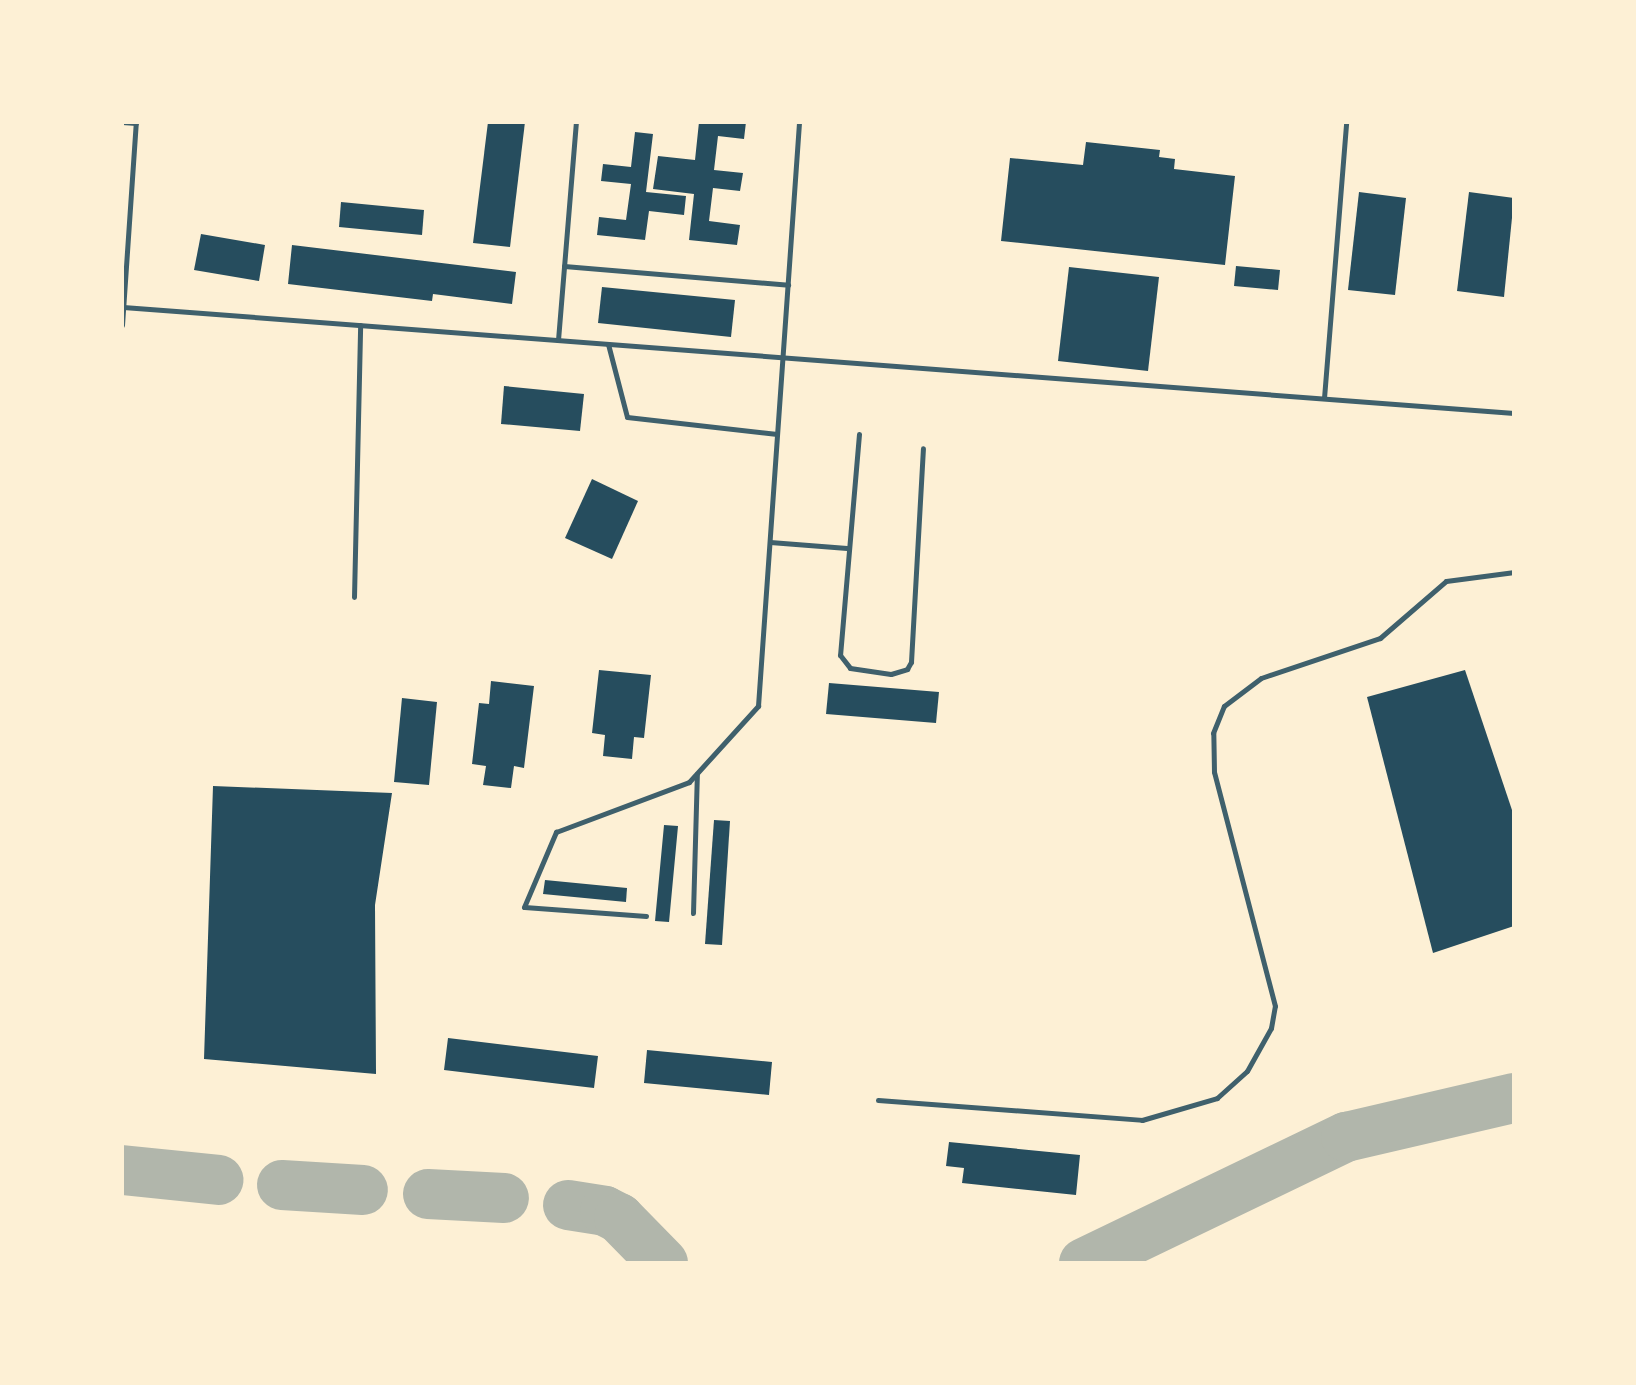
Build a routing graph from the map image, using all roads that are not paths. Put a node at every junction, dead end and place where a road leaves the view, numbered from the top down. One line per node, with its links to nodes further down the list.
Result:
1 (122, 122): 2 (lane)
2 (136, 122): 8 (lane)
3 (576, 122): 6 (lane)
4 (799, 122): 7 (lane)
5 (1346, 122): 14 (lane)
6 (564, 266): 7 (lane); 11 (lane)
7 (788, 285): 13 (lane)
8 (123, 307): 9 (lane); 10 (lane)
9 (122, 325)
10 (360, 325): 11 (lane); 22 (lane)
11 (558, 340): 12 (lane)
12 (608, 344): 13 (lane); 16 (lane)
13 (783, 357): 14 (lane); 16 (lane)
14 (1324, 398): 15 (lane)
15 (1514, 413)
16 (777, 434): 19 (lane)
17 (859, 434): 20 (lane)
18 (923, 448): 20 (lane)
19 (770, 542): 20 (lane); 23 (lane)
20 (847, 548)
21 (1514, 572): 26 (lane)
22 (354, 597)
23 (698, 773): 24 (lane); 25 (lane)
24 (693, 913)
25 (646, 916)
26 (878, 1100)

